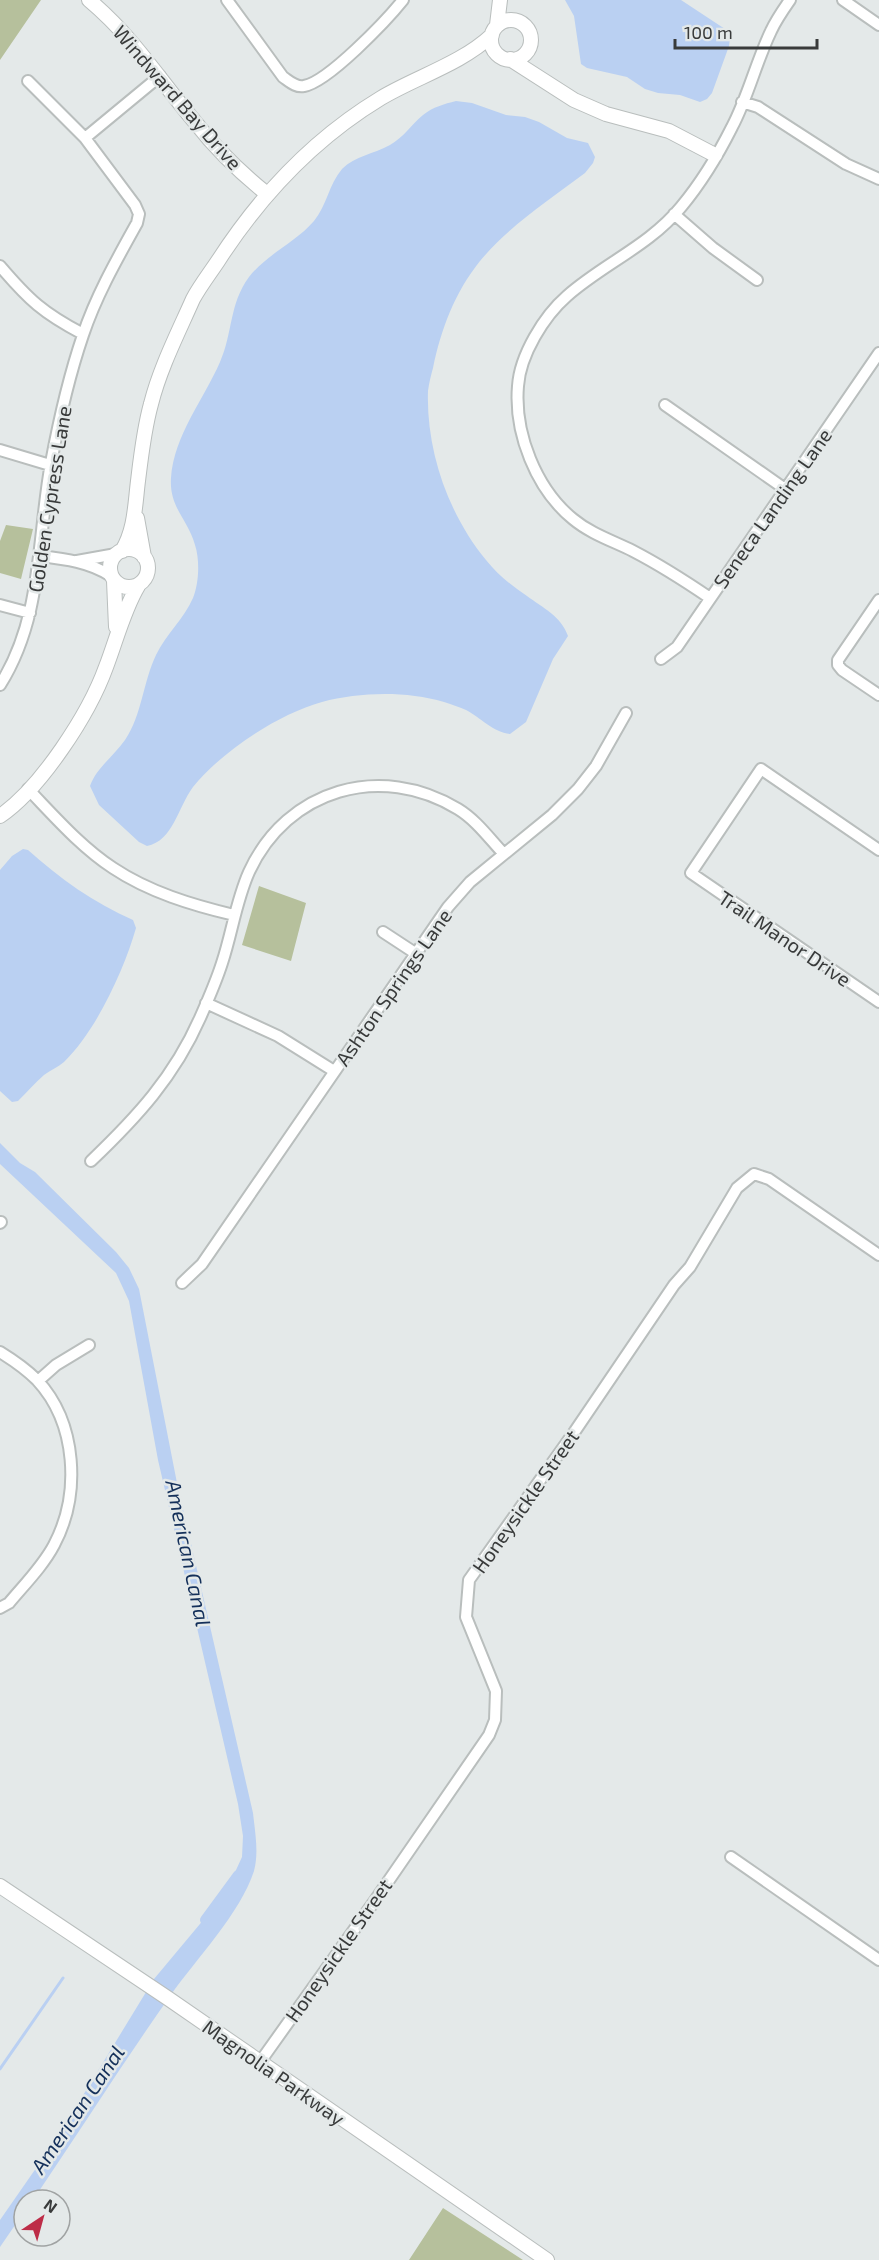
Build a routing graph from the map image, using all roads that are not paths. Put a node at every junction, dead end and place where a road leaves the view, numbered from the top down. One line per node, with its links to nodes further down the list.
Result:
1 (89, 0): 14 (street, Windward Bay Drive)
2 (227, 0): 3 (street)
3 (403, 0)
4 (500, 0): 10 (street)
5 (506, 0): 8 (street)
6 (790, 0): 17 (street)
7 (843, 0): 9 (street)
8 (518, 21): 10 (street); 11 (street)
9 (879, 25)
10 (494, 30): 12 (street); 13 (street)
11 (530, 47): 12 (street); 16 (street)
12 (504, 57): 13 (street); 16 (street)
13 (456, 59): 21 (street)
14 (160, 76): 18 (street); 21 (street, Windward Bay Drive)
15 (28, 81): 18 (street)
16 (548, 84): 19 (street)
17 (742, 102): 19 (street); 20 (street)
18 (85, 138): 25 (street, Golden Cypress Lane)
19 (715, 155): 22 (street)
20 (879, 179)
21 (267, 194): 31 (street)
22 (674, 214): 24 (street); 38 (street)
23 (0, 266): 25 (street)
24 (757, 280)
25 (83, 334): 29 (street, Golden Cypress Lane)
26 (877, 361): 30 (street, Seneca Landing Lane)
27 (665, 405): 30 (street)
28 (0, 450): 29 (street)
29 (51, 465): 33 (street, Golden Cypress Lane)
30 (785, 489): 38 (street, Seneca Landing Lane)
31 (135, 510): 32 (street); 34 (street)
32 (119, 552): 34 (street); 35 (street); 36 (street)
33 (40, 556): 35 (street); 41 (street, Golden Cypress Lane)
34 (144, 557): 37 (street)
35 (77, 561): 36 (street)
36 (113, 578): 37 (street); 42 (street)
37 (138, 586): 42 (street)
38 (710, 598): 43 (street, Seneca Landing Lane)
39 (879, 600): 45 (street)
40 (0, 605): 41 (street)
41 (30, 613): 44 (street, Golden Cypress Lane)
42 (116, 638): 47 (street)
43 (661, 659)
44 (0, 685)
45 (879, 695)
46 (626, 713): 50 (street, Ashton Springs Lane)
47 (28, 789): 48 (street); 51 (street)
48 (0, 816)
49 (879, 850): 54 (street, Trail Manor Drive)
50 (503, 853): 51 (street); 53 (street, Ashton Springs Lane)
51 (234, 915): 55 (street)
52 (383, 932): 53 (street)
53 (415, 953): 56 (street, Ashton Springs Lane)
54 (879, 1002)
55 (206, 1003): 56 (street); 57 (street)
56 (334, 1071): 59 (street, Ashton Springs Lane)
57 (91, 1161)
58 (879, 1255): 67 (street, Honeysickle Street)
59 (182, 1283)
60 (89, 1346): 62 (street)
61 (0, 1352): 62 (street)
62 (38, 1381): 63 (street)
63 (0, 1608)
64 (731, 1857): 66 (street)
65 (0, 1886): 67 (street, Magnolia Parkway)
66 (879, 1960)
67 (260, 2062): 68 (street, Magnolia Parkway)
68 (547, 2260)

